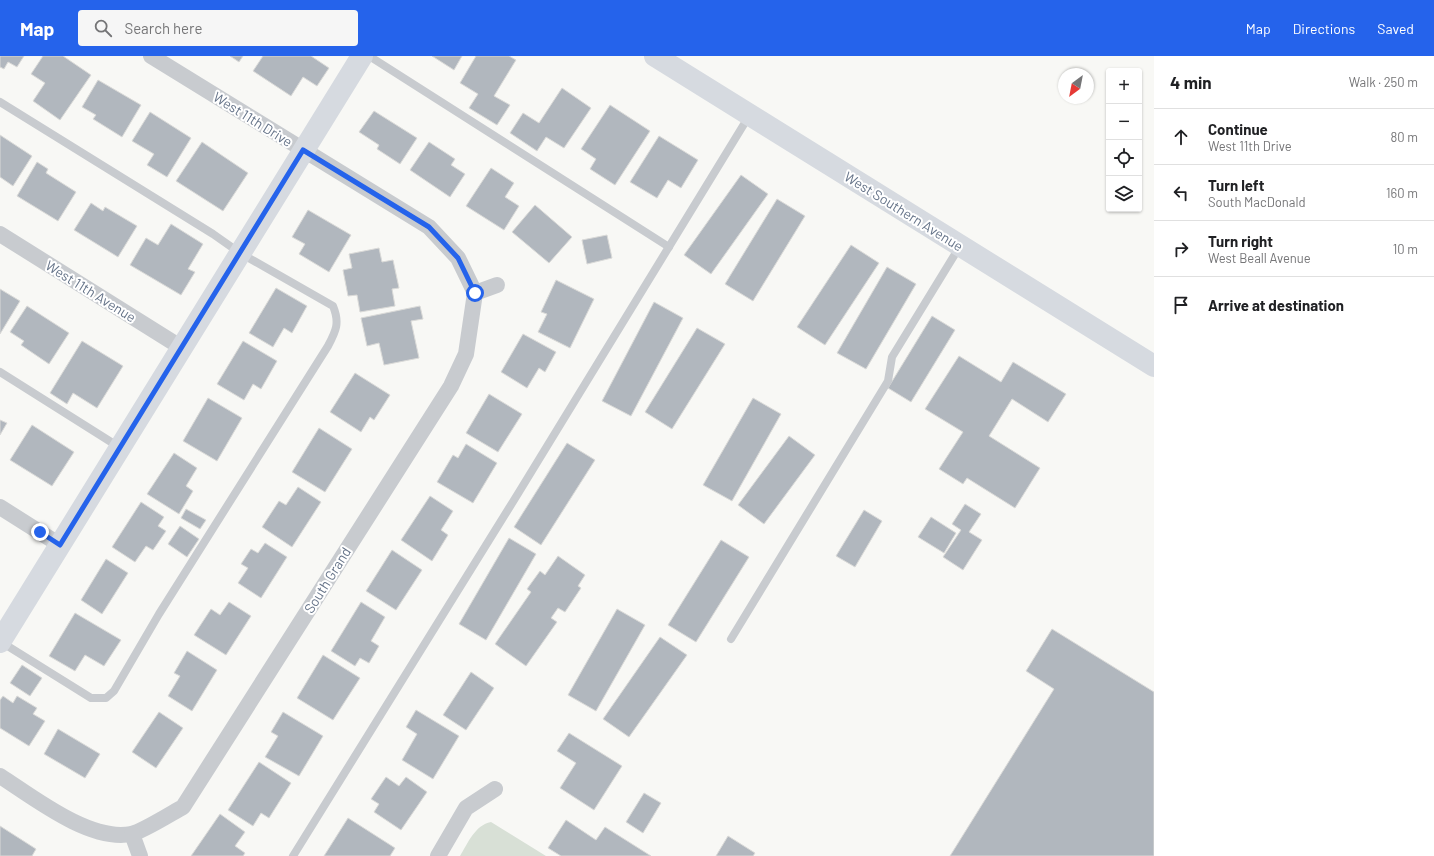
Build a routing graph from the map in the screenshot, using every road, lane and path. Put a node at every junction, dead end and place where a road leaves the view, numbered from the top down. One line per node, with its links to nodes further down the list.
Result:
1 (151, 56): 7 (street, West 11th Drive)
2 (362, 56): 7 (street)
3 (369, 56): 10 (lane)
4 (655, 56): 6 (street, West Southern Avenue)
5 (0, 102): 11 (lane)
6 (750, 115): 9 (street, West Southern Avenue); 10 (lane)
7 (303, 150): 11 (street); 13 (street, West 11th Drive)
8 (0, 234): 14 (street, West 11th Avenue)
9 (960, 246): 15 (street, West Southern Avenue); 20 (lane)
10 (669, 247): 26 (lane)
11 (240, 253): 14 (street); 21 (lane)
12 (497, 285): 13 (street)
13 (475, 293): 24 (street, South Grand)
14 (182, 348): 17 (street)
15 (1154, 366)
16 (0, 372): 17 (lane)
17 (120, 447): 19 (street)
18 (0, 507): 19 (street)
19 (60, 545): 21 (street)
20 (731, 639)
21 (0, 642)
22 (0, 776): 24 (street)
23 (495, 789): 27 (street)
24 (132, 834): 25 (street)
25 (140, 856)
26 (293, 856)
27 (438, 856)

